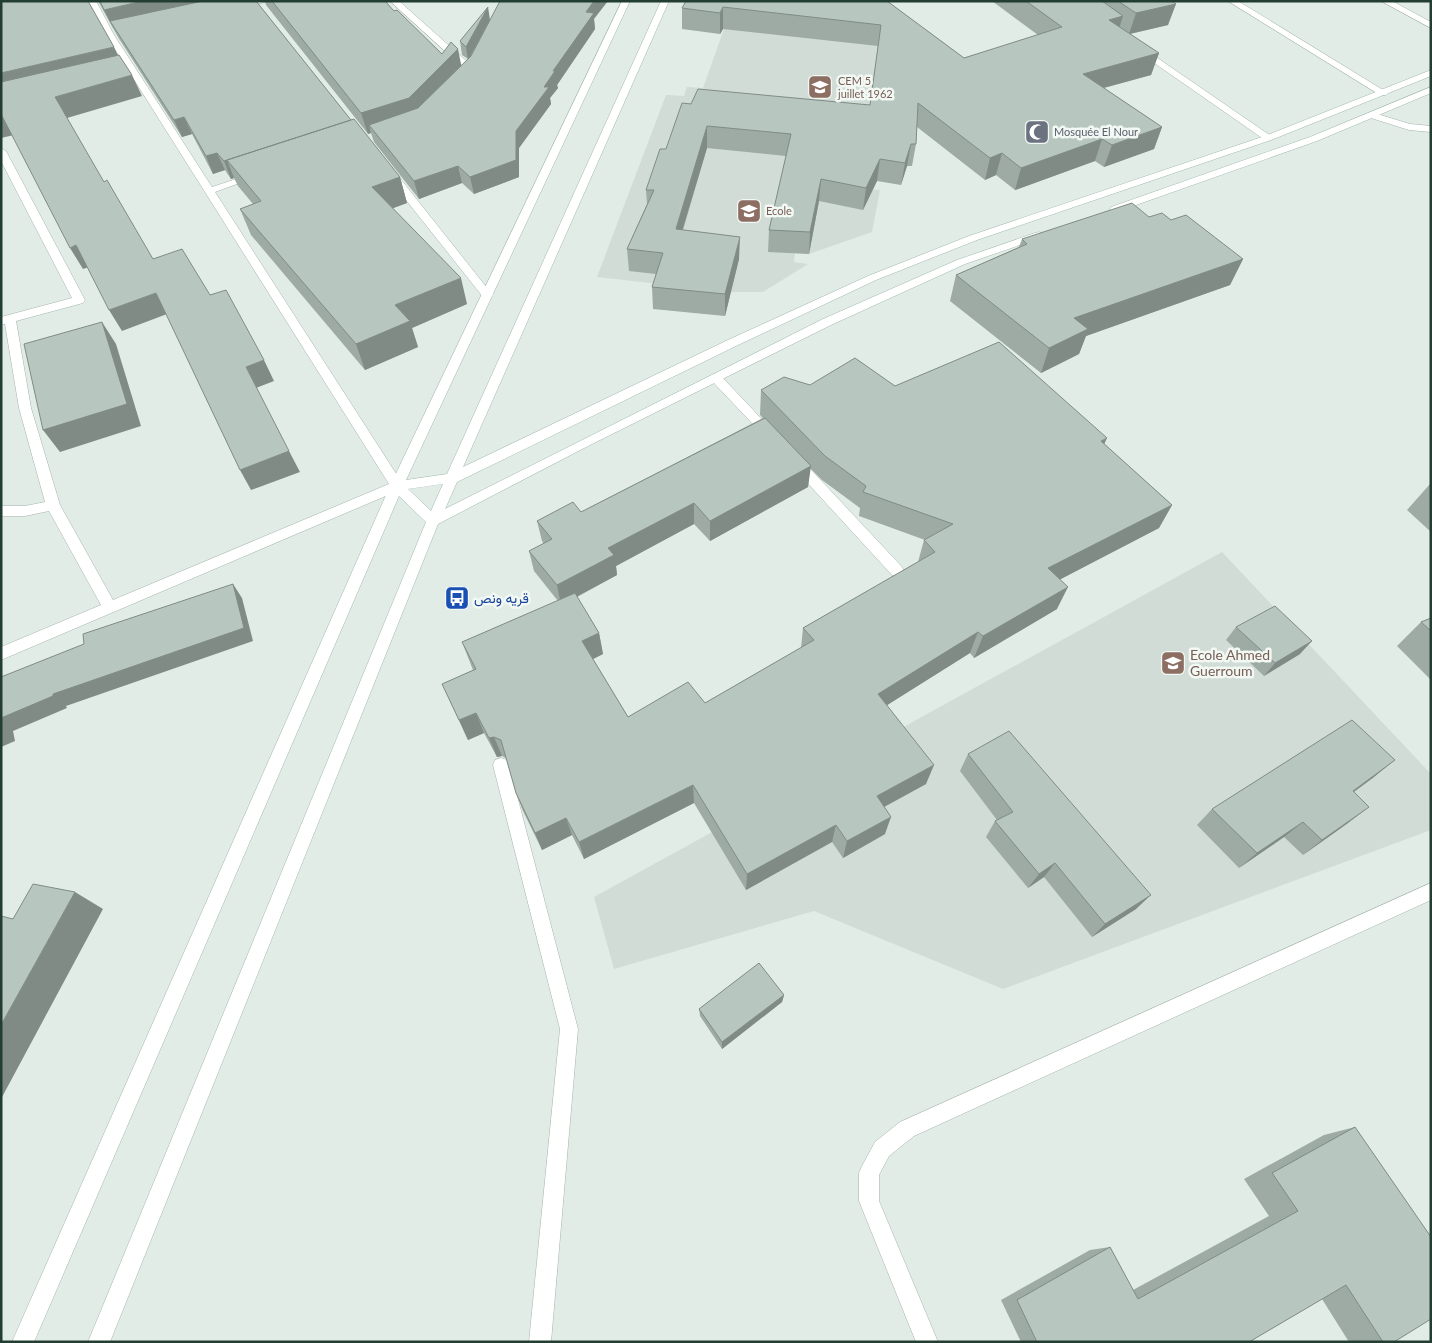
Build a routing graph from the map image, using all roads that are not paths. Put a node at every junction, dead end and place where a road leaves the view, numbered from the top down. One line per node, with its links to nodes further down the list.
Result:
1 (92, 1): 21 (street)
2 (394, 1): 11 (street)
3 (626, 1): 24 (street)
4 (665, 1): 27 (street)
5 (1232, 1): 14 (street)
6 (1385, 1): 9 (street)
7 (260, 4): 8 (street)
8 (230, 9)
9 (1431, 26)
10 (1129, 41): 17 (street)
11 (469, 68)
12 (1431, 72): 14 (street)
13 (1431, 90): 15 (street)
14 (1383, 93): 17 (street)
15 (1374, 116): 16 (street); 22 (street)
16 (1431, 129)
17 (1268, 138): 27 (street)
18 (1, 151): 25 (street)
19 (383, 164): 24 (street)
20 (264, 173): 21 (street)
21 (209, 191): 28 (street)
22 (1102, 214)
23 (1046, 233): 26 (street)
24 (487, 295): 28 (street)
25 (6, 320): 29 (street)
26 (716, 378): 31 (street); 32 (street)
27 (453, 478): 28 (street); 31 (street)
28 (397, 486): 31 (street); 33 (street); 37 (street)
29 (53, 505): 30 (street); 33 (street)
30 (1, 512)
31 (433, 522): 38 (street)
32 (897, 571)
33 (110, 608): 34 (street)
34 (1, 654)
35 (501, 766): 39 (street)
36 (1431, 891): 40 (street)
37 (23, 1342)
38 (99, 1342)
39 (540, 1342)
40 (927, 1342)

